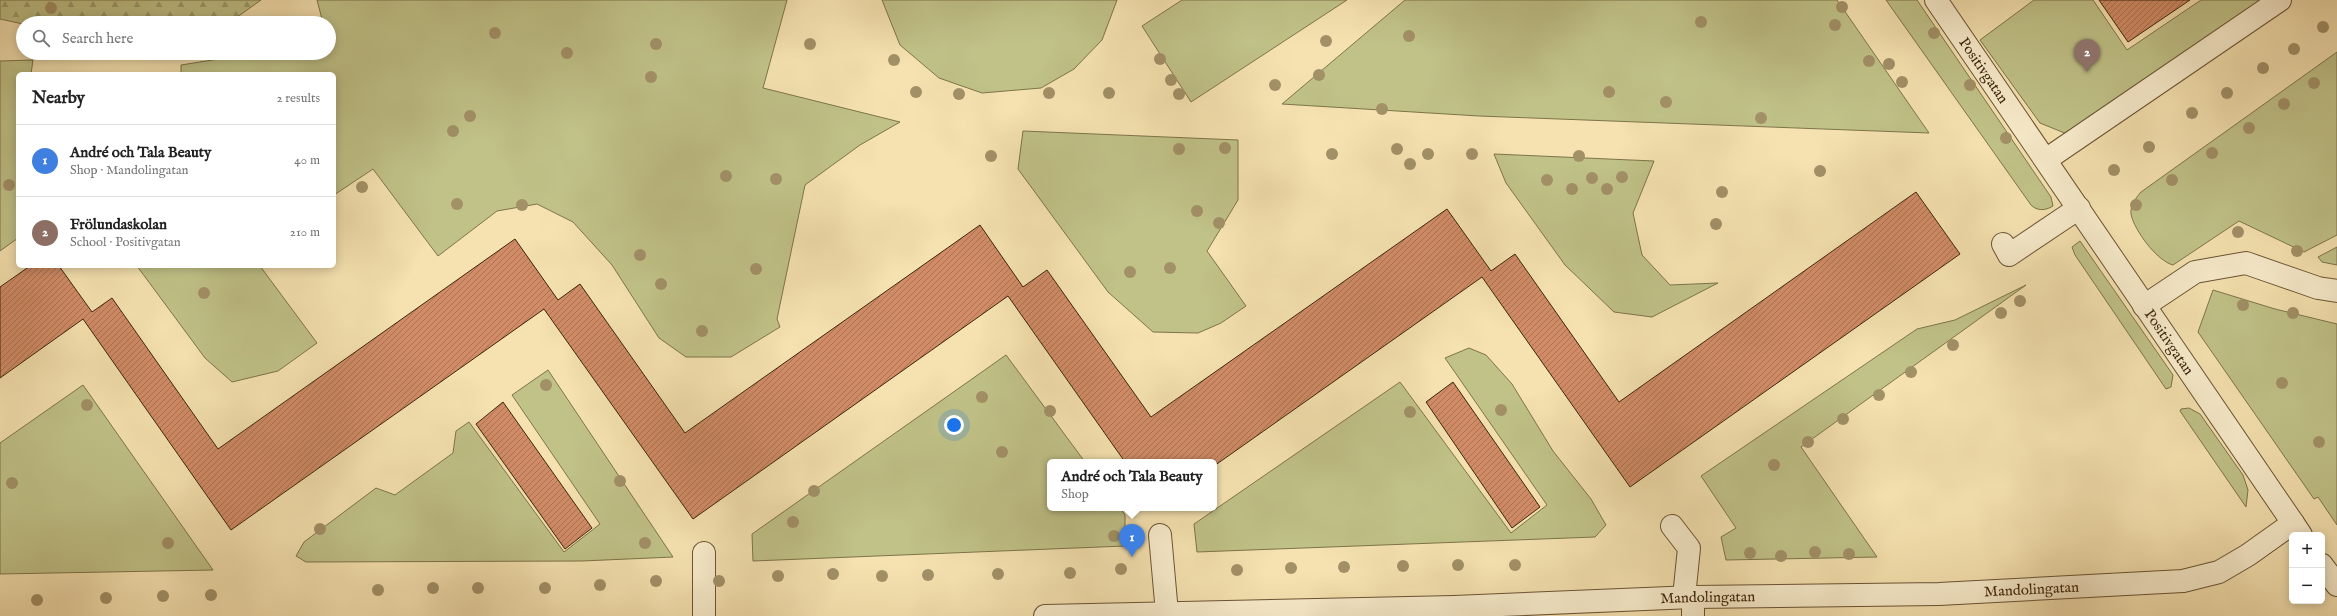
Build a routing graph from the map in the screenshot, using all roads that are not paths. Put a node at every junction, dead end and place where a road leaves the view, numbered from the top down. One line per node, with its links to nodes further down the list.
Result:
1 (1936, 0): 3 (street, Positivgatan)
2 (2280, 0): 3 (street)
3 (2047, 159): 4 (street, Positivgatan)
4 (2079, 208): 5 (street); 7 (street, Positivgatan)
5 (2003, 244)
6 (2337, 291): 7 (street)
7 (2144, 306): 9 (street, Positivgatan)
8 (1672, 526): 14 (street)
9 (2297, 529): 14 (street, Mandolingatan)
10 (1160, 535): 15 (street)
11 (704, 553): 16 (street)
12 (2324, 568): 13 (street)
13 (2337, 585)
14 (1690, 603): 15 (street, Mandolingatan)
15 (1166, 613): 18 (street, Mandolingatan)
16 (704, 616)
17 (1045, 616): 18 (street, Mandolingatan)
18 (1088, 616)

